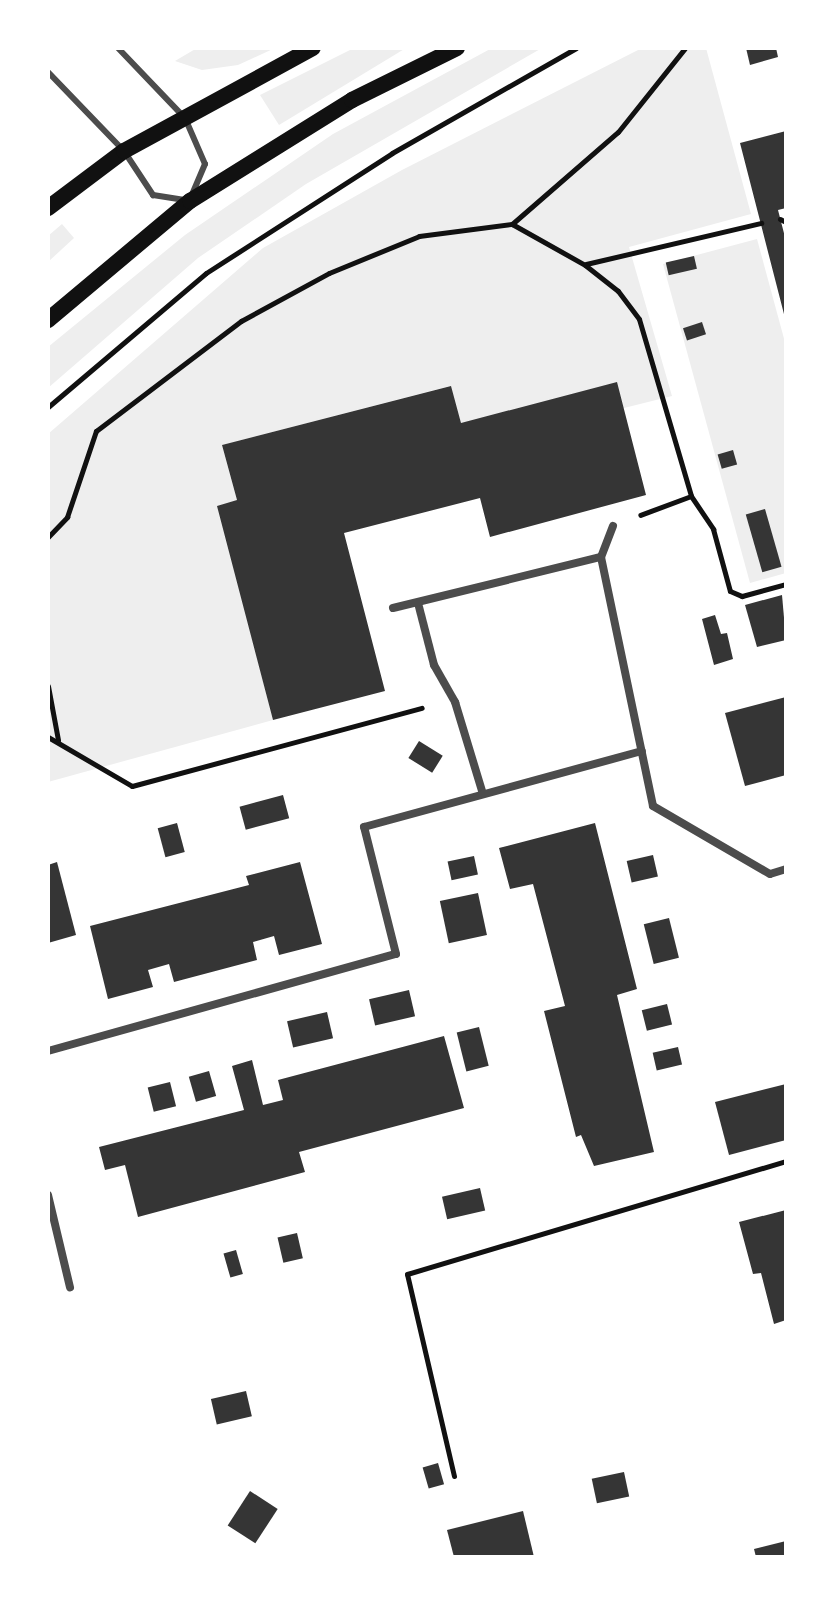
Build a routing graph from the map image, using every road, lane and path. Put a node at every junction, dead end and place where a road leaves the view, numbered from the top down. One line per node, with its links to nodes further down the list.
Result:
1 (118, 48): 7 (lane)
2 (313, 48): 7 (main road)
3 (457, 48): 9 (main road)
4 (576, 48): 15 (path)
5 (685, 48): 12 (path)
6 (48, 72): 8 (lane)
7 (185, 118): 8 (main road); 9 (lane)
8 (124, 151): 9 (lane); 10 (main road)
9 (190, 201): 14 (main road)
10 (48, 208)
11 (761, 223): 13 (path)
12 (512, 224): 13 (path); 18 (path)
13 (585, 265): 16 (path)
14 (48, 320)
15 (48, 407)
16 (691, 496): 17 (path); 20 (path)
17 (613, 526): 19 (street)
18 (48, 537)
19 (601, 557): 21 (street); 27 (street)
20 (786, 584)
21 (418, 603): 22 (street); 24 (street)
22 (393, 608)
23 (48, 686): 26 (path)
24 (455, 702): 26 (path); 28 (street)
25 (48, 737): 26 (path)
26 (58, 741)
27 (642, 751): 28 (street); 29 (street)
28 (483, 794): 30 (street)
29 (786, 869)
30 (48, 1051)
31 (786, 1161): 34 (path)
32 (48, 1195): 33 (street)
33 (70, 1287)
34 (454, 1476)

